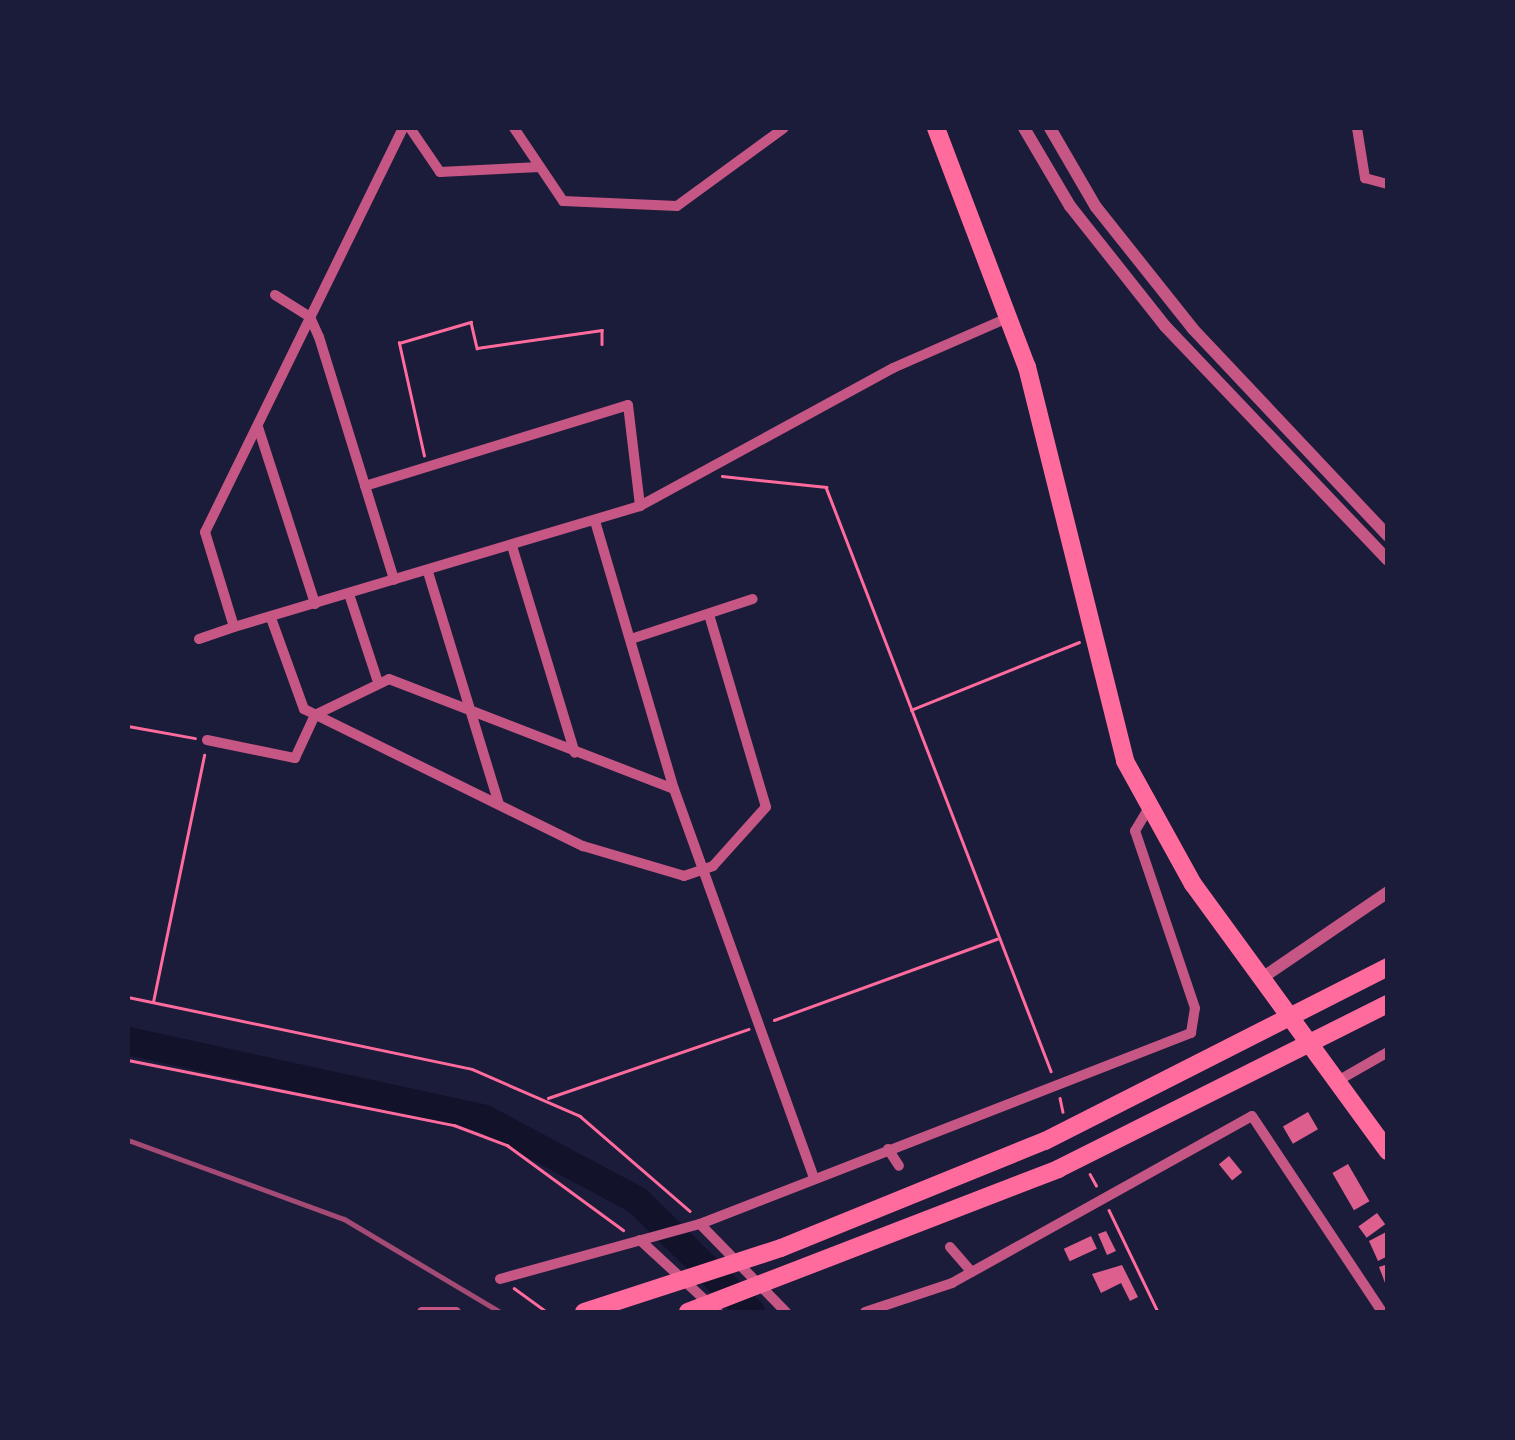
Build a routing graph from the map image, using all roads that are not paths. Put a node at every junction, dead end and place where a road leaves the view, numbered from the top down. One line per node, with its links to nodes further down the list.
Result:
1 (406, 128): 8 (street); 11 (street)
2 (514, 128): 8 (street)
3 (784, 128): 8 (street)
4 (936, 128): 12 (highway)
5 (1024, 128): 19 (street)
6 (1050, 128): 17 (street)
7 (1357, 128): 9 (street)
8 (540, 167)
9 (1388, 184)
10 (274, 296): 11 (street)
11 (310, 316): 13 (street); 14 (street)
12 (1011, 317): 15 (street); 37 (highway)
13 (258, 426): 24 (street); 27 (street)
14 (365, 486): 15 (street); 21 (street)
15 (640, 506): 16 (street)
16 (595, 521): 18 (street); 28 (street)
17 (1388, 536)
18 (512, 546): 20 (street); 34 (street)
19 (1388, 560)
20 (428, 572): 21 (street); 31 (street)
21 (394, 580): 22 (street)
22 (350, 594): 24 (street); 30 (street)
23 (753, 599): 25 (street)
24 (314, 604): 26 (street)
25 (709, 615): 28 (street); 38 (street)
26 (271, 618): 27 (street); 32 (street)
27 (234, 627): 29 (street)
28 (631, 639): 35 (street)
29 (199, 640)
30 (378, 678): 31 (street); 32 (street)
31 (470, 711): 34 (street); 36 (street)
32 (315, 715): 33 (street); 36 (street)
33 (207, 740)
34 (574, 752): 35 (street)
35 (674, 789): 38 (street)
36 (498, 804): 38 (street)
37 (1148, 812): 41 (highway); 45 (street)
38 (702, 870): 48 (street)
39 (1388, 892): 41 (street)
40 (1388, 967): 56 (highway)
41 (1265, 976): 44 (highway)
42 (1388, 1004): 57 (highway)
43 (1388, 1052): 44 (street)
44 (1338, 1075): 46 (highway)
45 (888, 1149): 47 (street); 48 (street)
46 (1388, 1151)
47 (899, 1166)
48 (814, 1178): 49 (street)
49 (697, 1224): 50 (street); 59 (street)
50 (644, 1238): 53 (street); 58 (street)
51 (950, 1246): 52 (street)
52 (972, 1272): 60 (street); 61 (street)
53 (500, 1279)
54 (422, 1312): 55 (street)
55 (456, 1312)
56 (584, 1312)
57 (689, 1312)
58 (718, 1312)
59 (786, 1312)
60 (865, 1312)
61 (1382, 1312)

